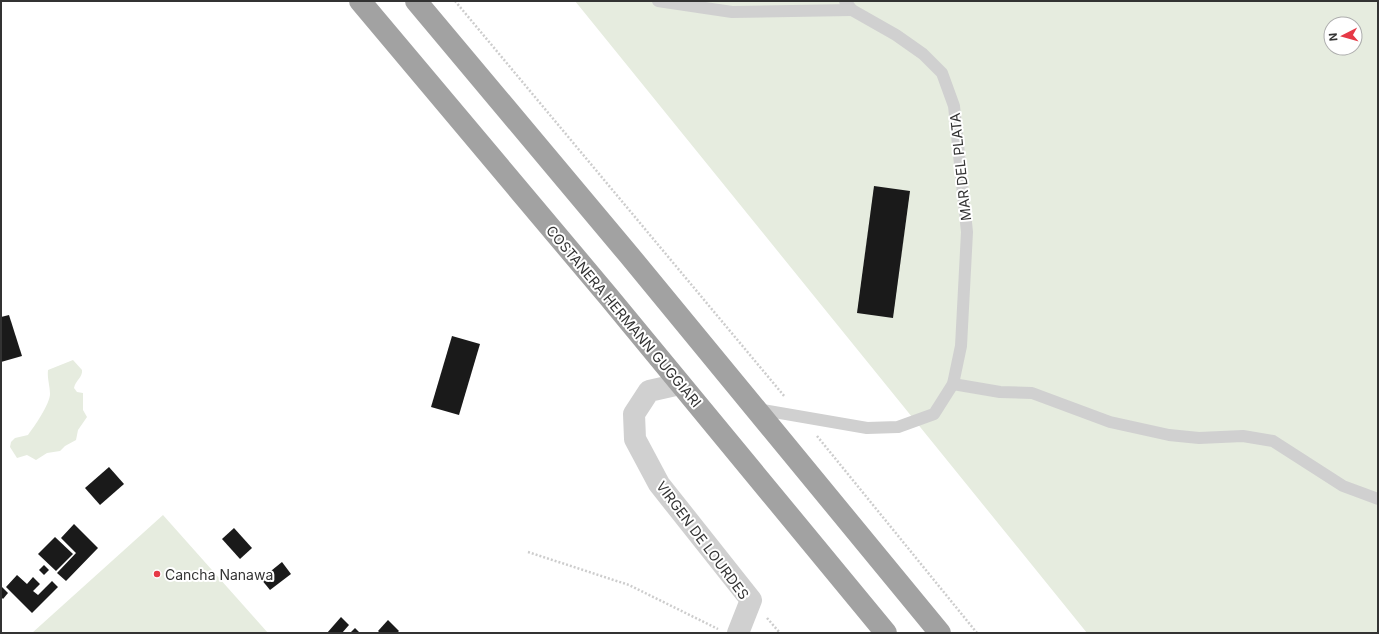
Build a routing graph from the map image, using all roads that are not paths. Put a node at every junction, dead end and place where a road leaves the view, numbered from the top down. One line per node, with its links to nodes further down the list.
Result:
1 (360, 1): 5 (highway, COSTANERA HERMANN GUGGIARI)
2 (416, 1): 7 (highway)
3 (658, 1): 4 (lane)
4 (848, 5): 6 (lane, MAR DEL PLATA)
5 (680, 384): 9 (street, VIRGEN DE LOURDES); 10 (highway, COSTANERA HERMANN GUGGIARI)
6 (953, 384): 7 (lane, MAR DEL PLATA); 8 (lane)
7 (756, 409): 11 (highway)
8 (1378, 499)
9 (738, 633)
10 (886, 633)
11 (940, 633)

